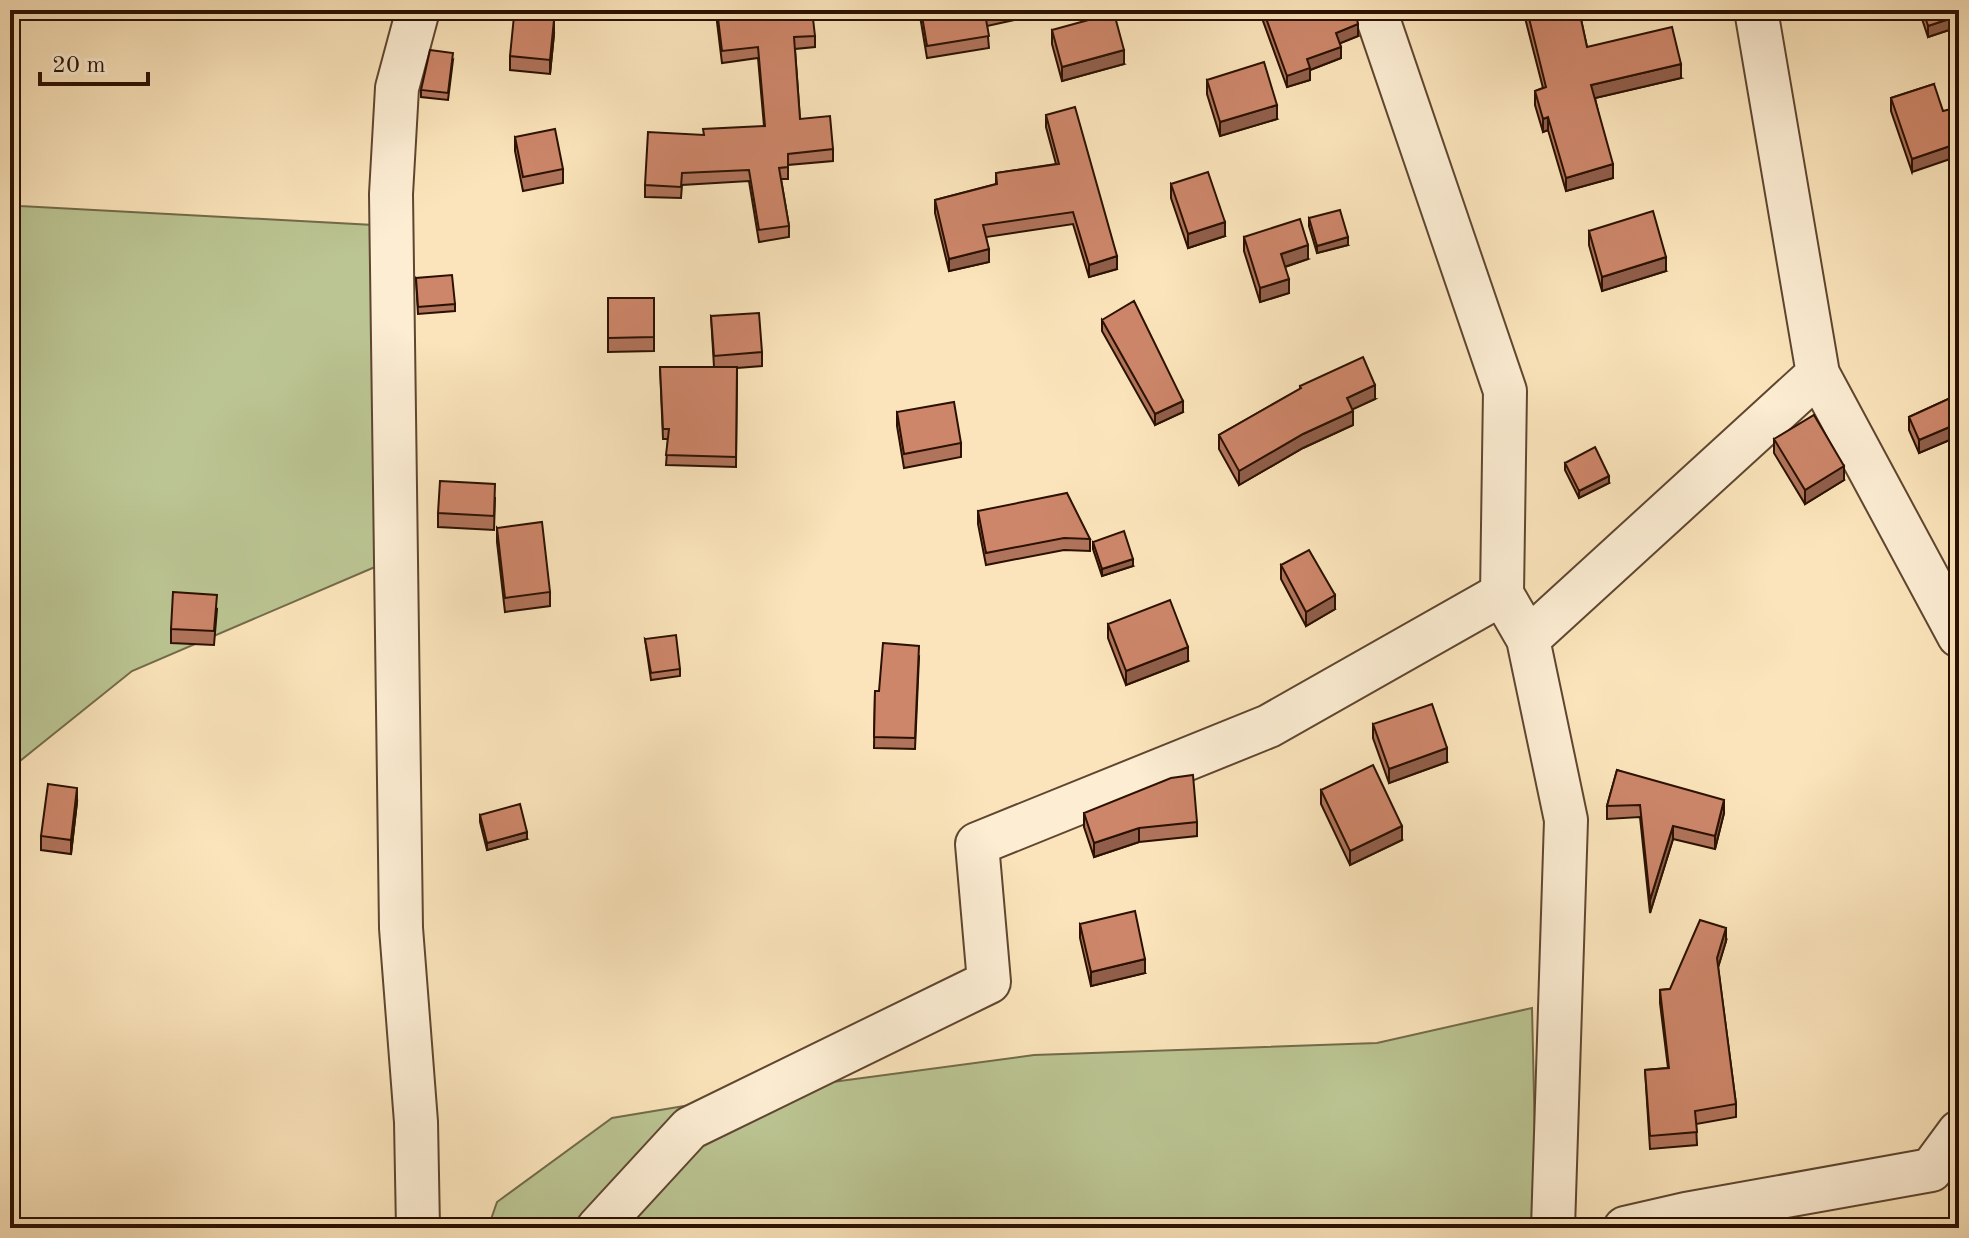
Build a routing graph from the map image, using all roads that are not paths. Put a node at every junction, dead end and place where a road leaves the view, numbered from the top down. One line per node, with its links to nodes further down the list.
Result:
1 (418, 10): 9 (street)
2 (1375, 10): 5 (street)
3 (1756, 10): 4 (street)
4 (1818, 374): 6 (street); 7 (street)
5 (1502, 594): 7 (street); 10 (street)
6 (1959, 636)
7 (1528, 639): 11 (street)
8 (1959, 1132): 12 (street)
9 (418, 1228)
10 (598, 1228)
11 (1553, 1228)
12 (1625, 1228)

